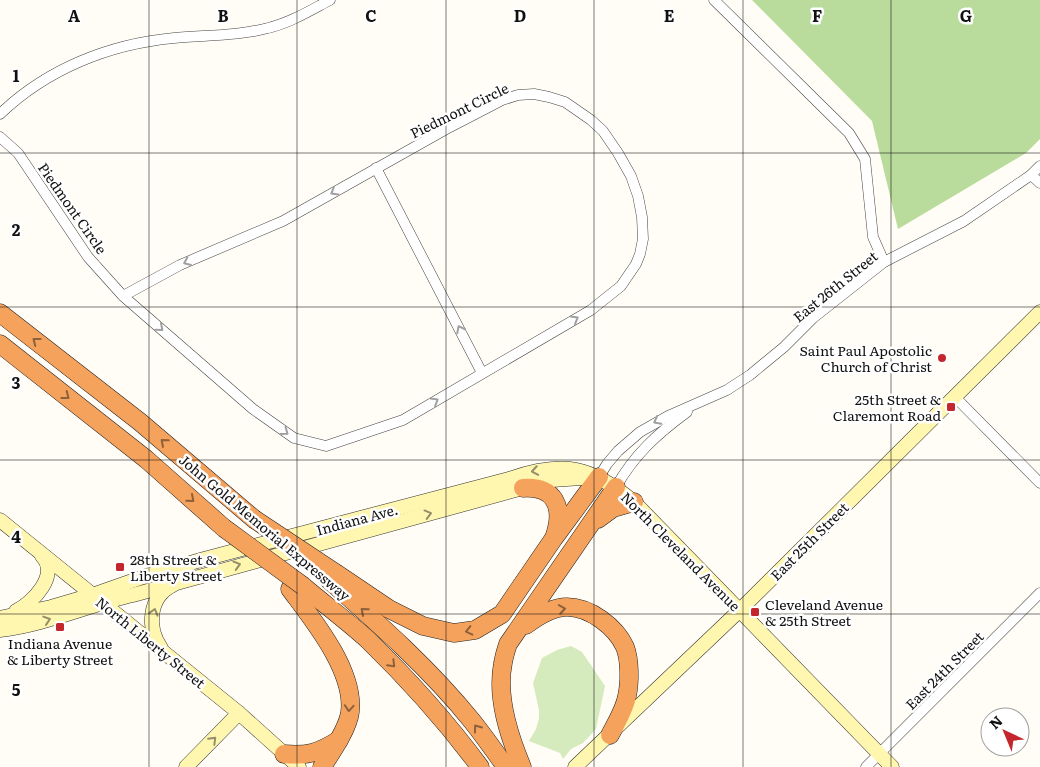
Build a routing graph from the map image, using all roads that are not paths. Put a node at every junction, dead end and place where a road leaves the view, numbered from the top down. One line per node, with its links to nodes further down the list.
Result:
1 (330, 0): 3 (street)
2 (714, 0): 9 (street)
3 (0, 114)
4 (0, 137): 10 (street, Piedmont Circle)
5 (1040, 166): 7 (street, East 26th Street)
6 (376, 168): 10 (street, Piedmont Circle, one-way to 10); 14 (street, one-way to 6); 14 (street, Piedmont Circle, one-way to 6)
7 (1031, 175): 8 (street); 9 (street, East 26th Street)
8 (1040, 183)
9 (884, 262): 16 (street, East 26th Street)
10 (123, 296): 14 (street, Piedmont Circle, one-way to 14)
11 (1040, 312): 15 (main road, East 25th Street)
12 (0, 313): 26 (highway, John Gold Memorial Expressway, one-way to 12, bridge)
13 (0, 344): 28 (highway, John Gold Memorial Expressway, one-way to 28, bridge)
14 (482, 373)
15 (954, 396): 18 (street); 31 (main road, East 25th Street)
16 (702, 402): 17 (street, one-way to 17); 19 (street)
17 (599, 477): 19 (main road, Indiana Ave.); 20 (main road, Indiana Ave.); 24 (highway); 30 (main road, Indiana Ave., one-way to 30)
18 (1040, 483)
19 (616, 487): 21 (main road, North Cleveland Avenue); 23 (highway)
20 (523, 488): 24 (highway); 27 (main road, Indiana Ave., one-way to 20)
21 (634, 502): 23 (highway); 31 (main road, North Cleveland Avenue)
22 (0, 520): 25 (main road, North Liberty Street)
23 (585, 532): 33 (highway)
24 (554, 538): 26 (highway, one-way to 26)
25 (32, 546): 30 (main road, North Liberty Street); 32 (main road)
26 (333, 577): 44 (highway, John Gold Memorial Expressway, one-way to 26)
27 (182, 581): 30 (main road, Indiana Ave.); 34 (main road, one-way to 27)
28 (297, 587): 37 (highway, one-way to 37); 43 (highway, John Gold Memorial Expressway, one-way to 43)
29 (1040, 593): 39 (street, East 24th Street)
30 (96, 599): 32 (main road, Indiana Ave.); 34 (main road, North Liberty Street)
31 (740, 610): 36 (main road, East 25th Street); 39 (main road, North Cleveland Avenue)
32 (0, 622)
33 (519, 629): 36 (highway, one-way to 36); 45 (highway)
34 (164, 653): 35 (main road, North Liberty Street)
35 (239, 713): 38 (main road, North Liberty Street); 40 (main road, one-way to 35)
36 (610, 735): 46 (main road, East 25th Street)
37 (339, 740): 38 (highway); 42 (highway)
38 (284, 754): 41 (main road, North Liberty Street)
39 (879, 754): 47 (street, East 24th Street); 48 (main road, North Cleveland Avenue)
40 (186, 767)
41 (299, 767)
42 (322, 767)
43 (480, 767)
44 (506, 767)
45 (522, 767)
46 (575, 767)
47 (866, 767)
48 (892, 767)

